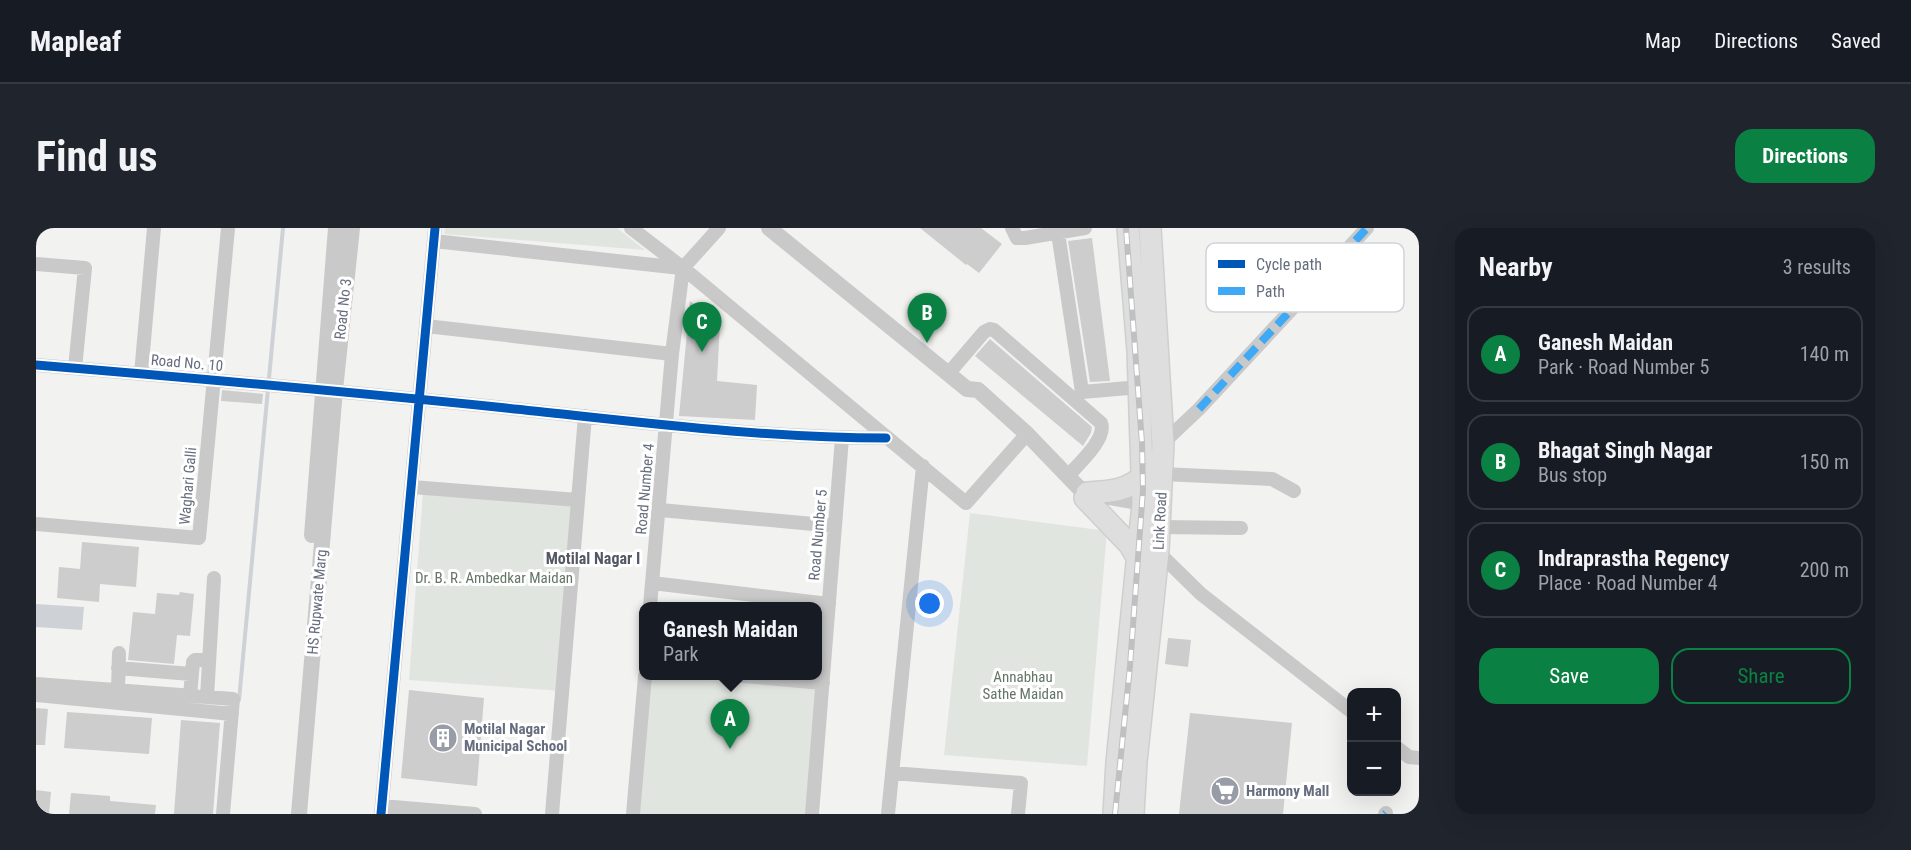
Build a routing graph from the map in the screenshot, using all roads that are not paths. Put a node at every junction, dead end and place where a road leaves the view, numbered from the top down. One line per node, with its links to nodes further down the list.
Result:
1 (154, 228): 24 (street)
2 (228, 228): 26 (street)
3 (336, 228): 28 (street)
4 (351, 228): 28 (street, Road No 3)
5 (631, 228): 17 (street)
6 (719, 228): 17 (street)
7 (770, 228): 25 (street)
8 (1012, 228): 13 (street)
9 (1085, 228): 13 (street)
10 (1128, 228): 20 (main road, Link Road)
11 (1150, 228): 20 (main road, Link Road)
12 (1367, 228): 15 (street)
13 (1058, 233): 29 (street)
14 (434, 234): 17 (street); 19 (street)
15 (1353, 243)
16 (36, 264): 23 (street)
17 (683, 268): 21 (street, Road Number 4); 35 (street)
18 (1289, 312): 36 (street)
19 (426, 326): 21 (street); 30 (street)
20 (1148, 351): 27 (main road, Link Road); 36 (main road, Link Road)
21 (672, 354): 32 (street, Road Number 4)
22 (36, 365): 23 (street, Road No. 10)
23 (75, 368): 24 (street, Road No. 10)
24 (141, 374): 26 (street, Road No. 10)
25 (948, 374): 29 (street); 33 (street)
26 (214, 380): 28 (street, Road No. 10); 46 (street, Waghari Galli)
27 (1140, 387): 29 (street); 38 (main road, Link Road)
28 (329, 390): 30 (street, Road No. 10); 70 (street, HS Rupwate Marg)
29 (1078, 396): 39 (street)
30 (420, 399): 31 (street, Road No. 10); 40 (street)
31 (585, 416): 32 (street, Road No. 10); 43 (street)
32 (667, 425): 34 (street, Road No. 10); 44 (street, Road Number 4)
33 (1024, 437): 37 (street); 39 (street); 42 (street)
34 (842, 438): 35 (street, Road No. 10); 47 (street, Road Number 5)
35 (886, 438): 37 (street)
36 (1163, 443): 38 (main road, Link Road)
37 (923, 466): 76 (street)
38 (1153, 474): 41 (street); 42 (main road); 45 (main road)
39 (1068, 476): 42 (street)
40 (412, 487): 43 (street); 77 (street)
41 (1294, 491)
42 (1086, 496): 45 (street); 50 (main road)
43 (578, 500): 82 (street)
44 (660, 510): 47 (street); 52 (street, Road Number 4)
45 (1154, 512): 48 (street); 49 (main road, Link Road); 50 (main road, Link Road)
46 (36, 524)
47 (835, 526): 56 (street, Road Number 5)
48 (1241, 528)
49 (1158, 552): 72 (street); 88 (main road, Link Road)
50 (1138, 559): 87 (main road, Link Road)
51 (214, 578): 58 (street)
52 (652, 584): 53 (street, Road Number 4); 54 (street)
53 (650, 602)
54 (811, 602)
55 (822, 603): 56 (street)
56 (829, 604): 63 (street, Road Number 5)
57 (119, 653): 59 (street)
58 (209, 660): 60 (street); 69 (street)
59 (118, 668): 60 (street); 65 (street)
60 (191, 674): 68 (street)
61 (645, 680): 83 (street)
62 (793, 680): 63 (street)
63 (823, 683): 84 (street, Road Number 5)
64 (36, 684): 66 (street)
65 (118, 690): 66 (street); 71 (street)
66 (70, 692): 67 (street); 71 (street)
67 (36, 695)
68 (190, 696): 69 (street); 71 (street)
69 (207, 697): 73 (street)
70 (304, 698): 79 (street); 80 (street, HS Rupwate Marg)
71 (168, 701): 73 (street)
72 (1347, 708)
73 (232, 714): 78 (street)
74 (1401, 751): 75 (street)
75 (1419, 758)
76 (892, 773): 85 (street); 86 (street)
77 (381, 810): 81 (street)
78 (224, 814)
79 (288, 814)
80 (299, 814)
81 (475, 814)
82 (552, 814)
83 (633, 814)
84 (812, 814)
85 (888, 814)
86 (1018, 814)
87 (1114, 814)
88 (1133, 814)

